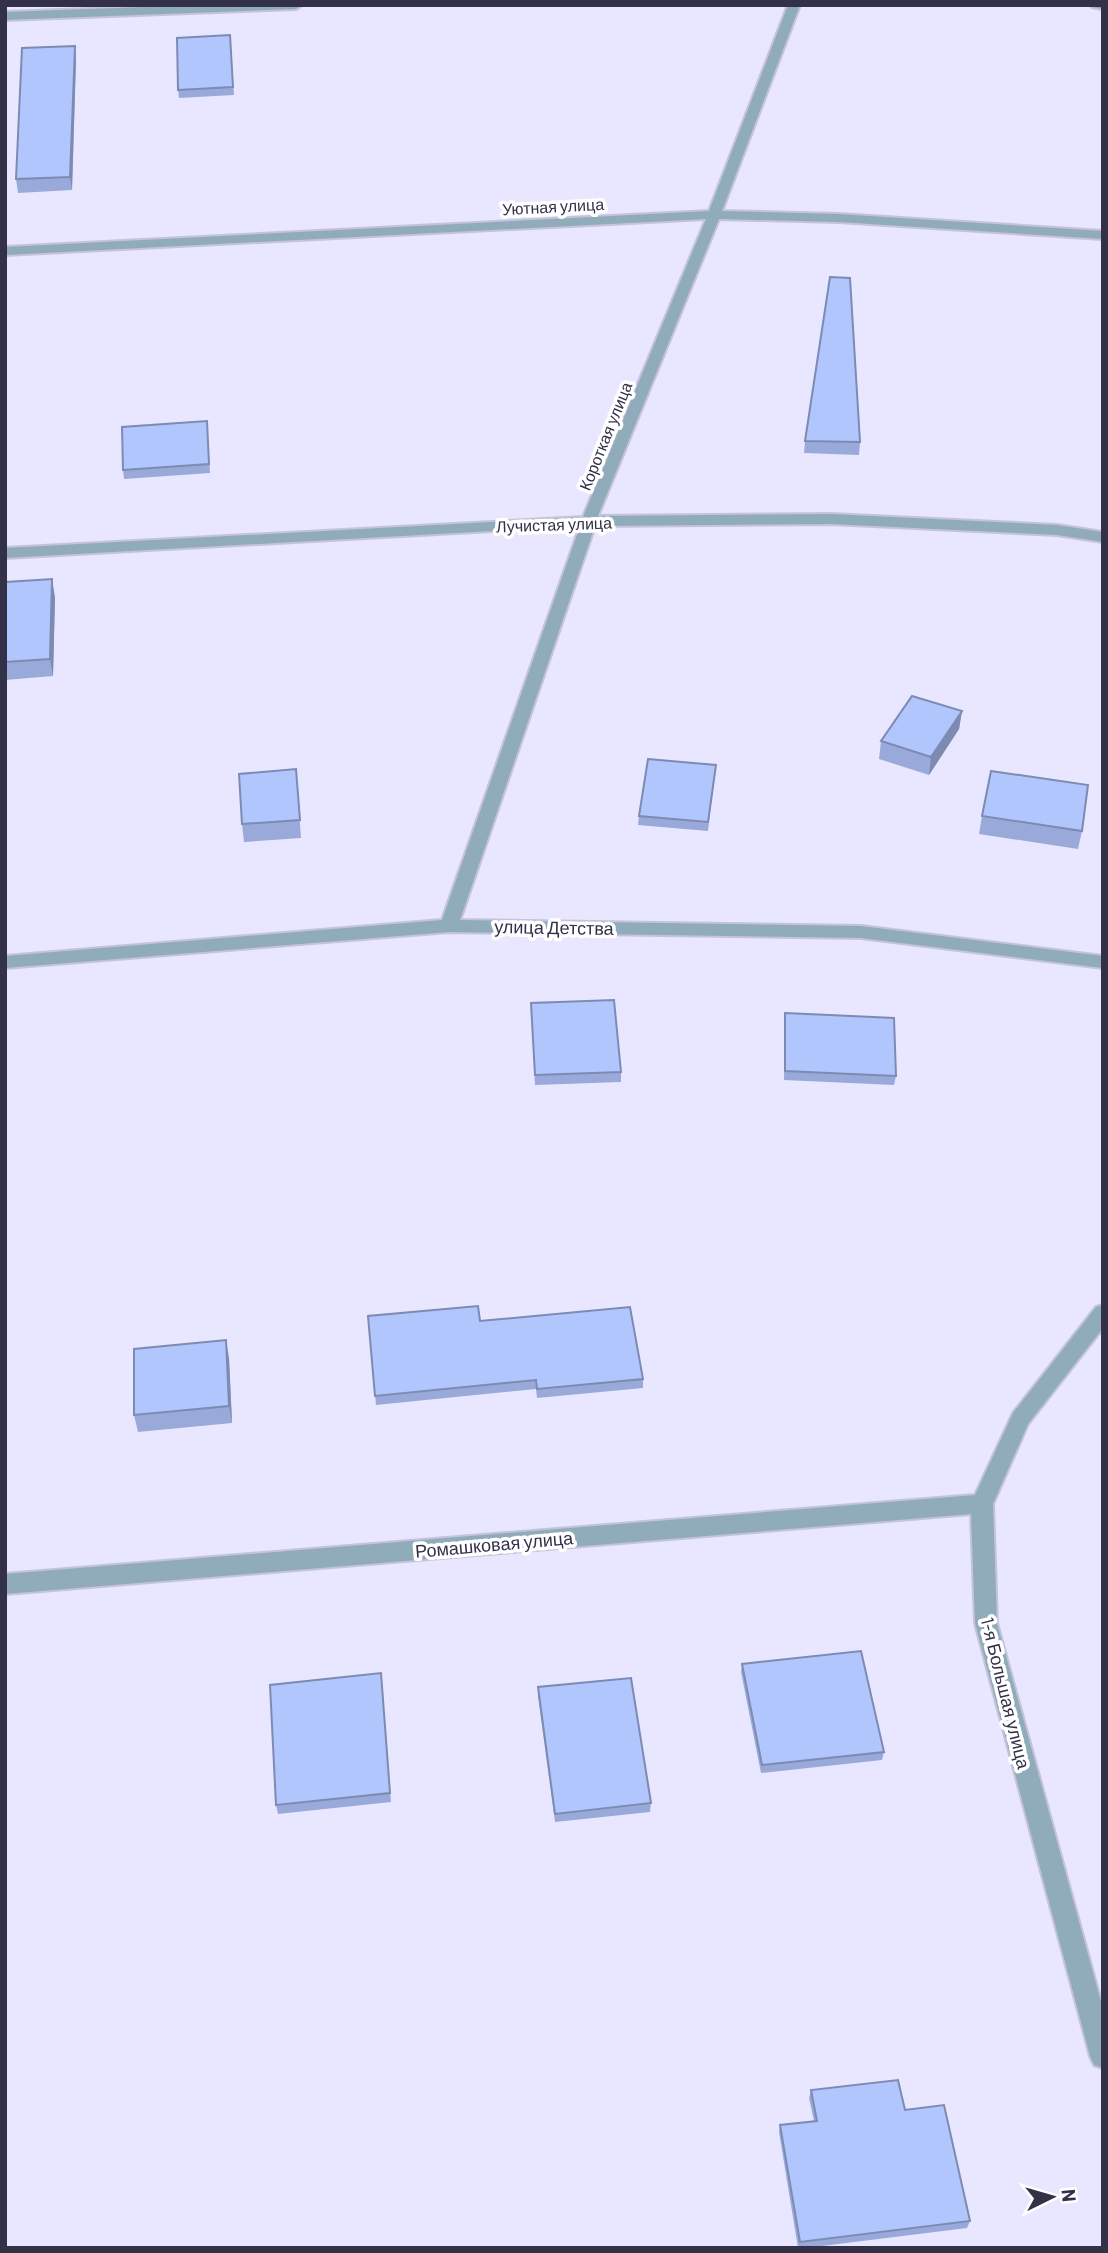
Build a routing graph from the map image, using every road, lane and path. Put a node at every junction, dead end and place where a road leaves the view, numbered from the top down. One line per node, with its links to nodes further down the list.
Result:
1 (296, 5): 5 (street)
2 (794, 5): 6 (street, Короткая улица)
3 (1096, 5): 4 (street)
4 (1103, 6)
5 (5, 16)
6 (714, 215): 7 (street, Уютная улица); 8 (street, Уютная улица); 9 (street, Короткая улица)
7 (1103, 235)
8 (5, 251)
9 (589, 521): 10 (street, Лучистая улица); 11 (street, Лучистая улица); 12 (street, Короткая улица)
10 (1103, 537)
11 (5, 552)
12 (449, 926): 13 (street, улица Детства); 14 (street, улица Детства)
13 (5, 962)
14 (1103, 962)
15 (1103, 1313): 16 (street, 1-я Большая улица)
16 (982, 1504): 17 (street, Ромашковая улица); 18 (street, 1-я Большая улица)
17 (5, 1584)
18 (1101, 2047)

